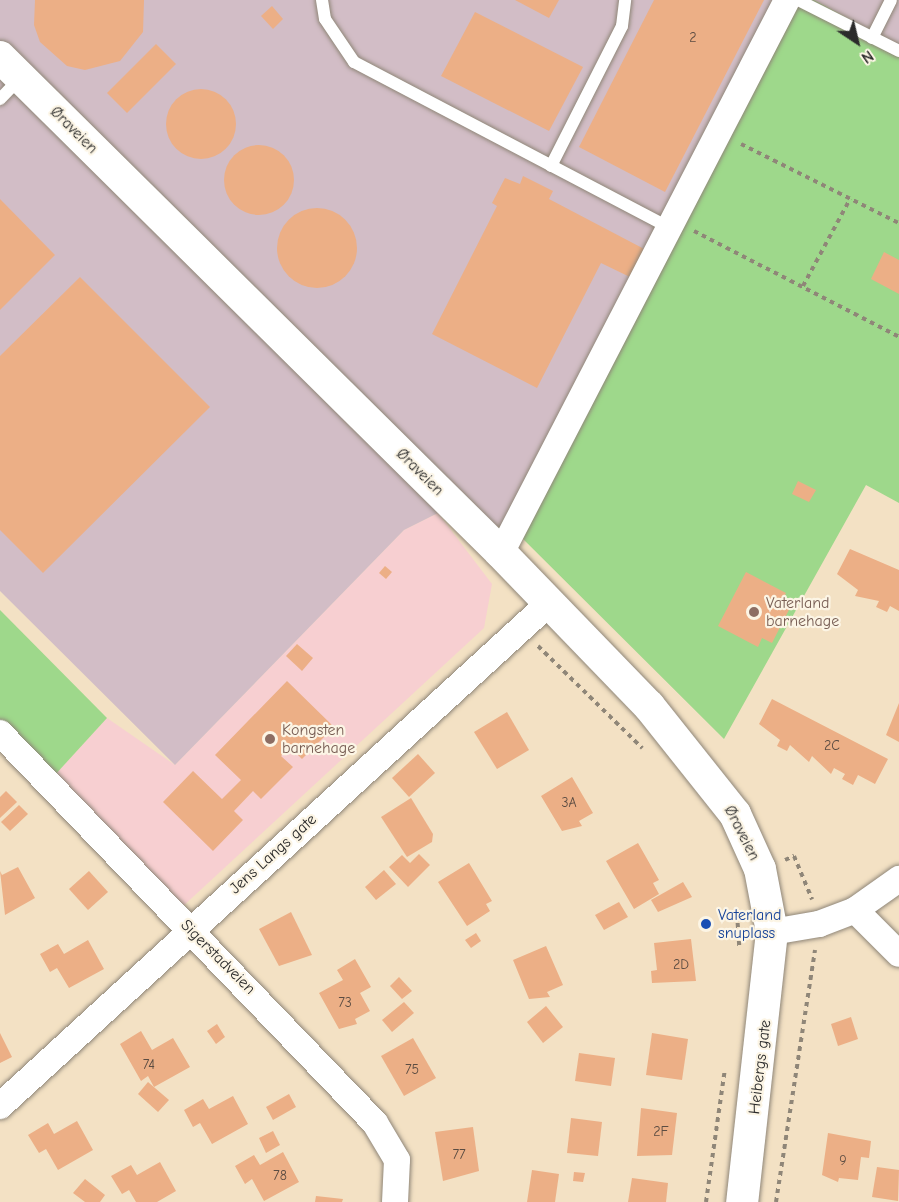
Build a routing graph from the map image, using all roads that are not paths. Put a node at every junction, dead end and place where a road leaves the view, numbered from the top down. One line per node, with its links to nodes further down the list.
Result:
1 (322, 0): 9 (lane)
2 (625, 0): 9 (lane)
3 (787, 0): 10 (street)
4 (798, 0): 6 (lane)
5 (891, 0): 6 (lane)
6 (872, 38): 7 (lane)
7 (899, 51)
8 (7, 78): 11 (street, Øraveien)
9 (550, 166): 10 (lane)
10 (672, 224): 11 (street)
11 (501, 553): 12 (street, Øraveien)
12 (548, 604): 16 (street, Jens Langs gate); 17 (street, Øraveien)
13 (0, 733): 16 (street, Sigerstadveien)
14 (899, 879): 15 (street)
15 (855, 910): 17 (street); 18 (street)
16 (190, 930): 19 (street, Jens Langs gate); 20 (street, Sigerstadveien)
17 (772, 932): 21 (street, Heibergs gate)
18 (899, 954)
19 (0, 1106)
20 (395, 1202)
21 (742, 1202)

